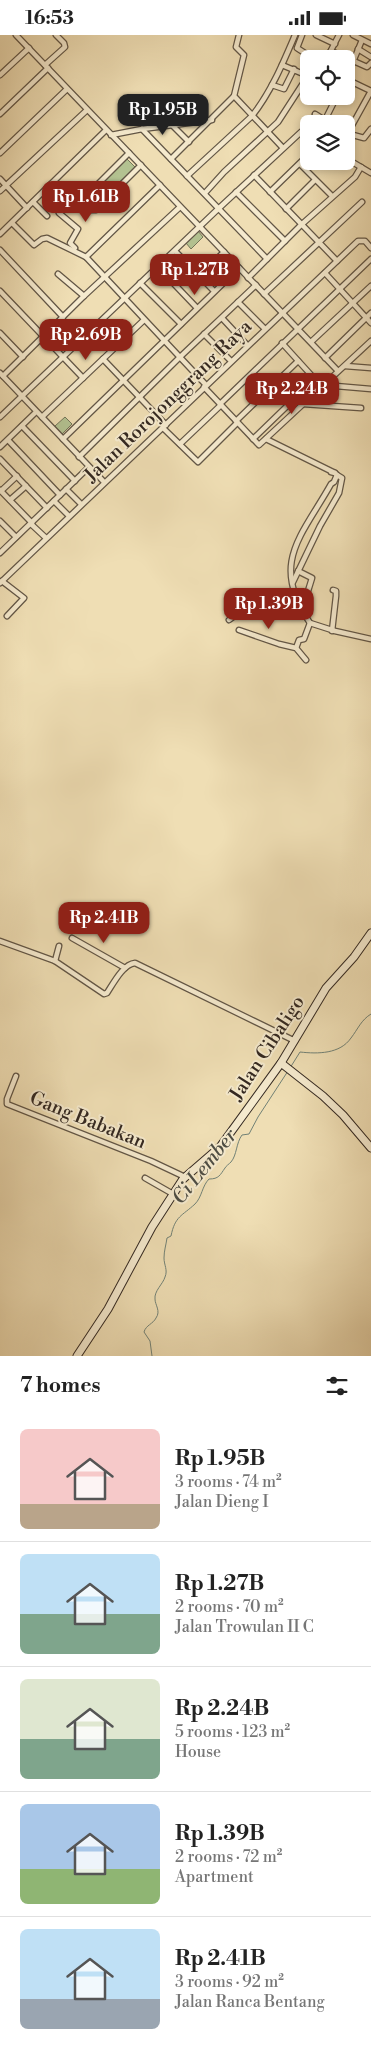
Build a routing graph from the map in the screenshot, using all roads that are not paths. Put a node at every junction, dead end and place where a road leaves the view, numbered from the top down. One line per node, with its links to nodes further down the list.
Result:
1 (16, 35): 12 (street)
2 (57, 35): 21 (street)
3 (240, 35): 29 (street)
4 (295, 35): 20 (street)
5 (302, 35): 14 (street)
6 (316, 35): 10 (street)
7 (339, 35): 10 (street)
8 (353, 35): 9 (street)
9 (362, 40): 11 (street); 13 (street)
10 (335, 44): 15 (street)
11 (371, 44)
12 (29, 48): 21 (street); 24 (street)
13 (358, 49): 16 (street); 17 (street)
14 (300, 50)
15 (331, 50)
16 (355, 56)
17 (371, 57)
18 (355, 61): 19 (street)
19 (371, 63)
20 (282, 65): 22 (street); 26 (street)
21 (47, 66): 28 (street); 31 (street)
22 (294, 69): 23 (street); 26 (street)
23 (300, 72)
24 (0, 75)
25 (355, 83): 33 (street)
26 (272, 85): 32 (street)
27 (300, 88): 39 (street)
28 (67, 89): 30 (street); 45 (street)
29 (234, 96): 32 (street); 34 (street)
30 (87, 110): 38 (street); 58 (street)
31 (0, 114)
32 (252, 116): 39 (street); 55 (street)
33 (355, 118)
34 (212, 120): 35 (street); 43 (street)
35 (172, 125): 36 (street); 43 (street)
36 (142, 129): 41 (street); 47 (street)
37 (371, 129): 42 (street)
38 (106, 130): 41 (street); 67 (street)
39 (268, 132): 44 (street); 64 (street)
40 (300, 134): 44 (street)
41 (111, 135): 46 (street)
42 (355, 136)
43 (189, 142): 47 (street)
44 (284, 148): 54 (street)
45 (0, 153)
46 (129, 153): 50 (street); 66 (street)
47 (171, 159): 55 (street)
48 (300, 164): 63 (street)
49 (355, 164): 51 (street)
50 (141, 165): 59 (street); 66 (street)
51 (361, 167): 53 (street); 65 (street)
52 (306, 170): 57 (street)
53 (371, 173)
54 (254, 175): 62 (street); 63 (street)
55 (187, 176): 64 (street)
56 (0, 179): 58 (street)
57 (315, 180): 65 (street); 72 (street)
58 (6, 185): 60 (street); 70 (street)
59 (160, 185): 69 (street); 85 (street)
60 (0, 191)
61 (71, 191): 66 (street)
62 (236, 192): 71 (street); 79 (street)
63 (270, 192): 72 (street)
64 (204, 193): 71 (street)
65 (332, 196): 76 (street)
66 (81, 201)
67 (33, 202): 70 (street); 74 (street)
68 (362, 202): 80 (street)
69 (180, 207): 77 (street); 94 (street)
70 (27, 208): 75 (street)
71 (219, 208): 77 (street); 86 (street)
72 (286, 209): 76 (street)
73 (59, 213): 85 (street)
74 (47, 217)
75 (12, 223): 78 (street); 85 (street)
76 (301, 225): 79 (street); 80 (street)
77 (199, 227): 83 (street); 84 (street)
78 (0, 234)
79 (285, 241): 86 (street)
80 (318, 242): 88 (street); 102 (street)
81 (371, 248): 88 (street, Jalan Rorojonggrang Raya)
82 (0, 250): 110 (street)
83 (174, 251): 89 (street); 93 (street)
84 (224, 252): 90 (street); 93 (street)
85 (84, 255): 94 (street)
86 (267, 259): 95 (street)
87 (371, 259): 99 (street)
88 (337, 261): 91 (street, Jalan Rorojonggrang Raya)
89 (157, 266): 96 (street); 107 (street)
90 (239, 268): 95 (street); 101 (street)
91 (325, 273): 99 (street); 108 (street, Jalan Rorojonggrang Raya)
92 (58, 274): 103 (street)
93 (199, 276): 101 (street)
94 (105, 277): 103 (street); 104 (street)
95 (248, 278): 97 (street)
96 (140, 283): 104 (street); 115 (street)
97 (256, 285): 102 (street); 105 (street)
98 (371, 285): 106 (street)
99 (340, 289): 106 (street); 117 (street)
100 (0, 291): 120 (street)
101 (214, 291): 107 (street)
102 (264, 294): 108 (street)
103 (84, 296): 110 (street)
104 (124, 299): 113 (street); 128 (street)
105 (238, 302): 112 (street); 116 (street)
106 (352, 303): 111 (street); 124 (street)
107 (197, 308): 115 (street)
108 (282, 313): 116 (street, Jalan Rorojonggrang Raya); 117 (street)
109 (371, 313): 111 (street)
110 (63, 317): 120 (street)
111 (366, 317): 114 (street); 130 (street)
112 (222, 318): 119 (street); 125 (street)
113 (144, 320): 121 (street); 131 (street)
114 (371, 323)
115 (181, 324): 121 (street)
116 (264, 329): 125 (street, Jalan Rorojonggrang Raya)
117 (297, 329): 123 (street); 124 (street)
118 (0, 333): 127 (street)
119 (204, 335): 129 (street); 132 (street)
120 (43, 336): 127 (street); 128 (street)
121 (164, 340): 129 (street); 140 (street)
122 (371, 341): 126 (street)
123 (282, 343): 133 (street); 147 (street)
124 (311, 343): 130 (street)
125 (247, 345): 132 (street, Jalan Rorojonggrang Raya)
126 (368, 347): 134 (street)
127 (23, 357): 137 (street)
128 (63, 357): 138 (street); 144 (street)
129 (180, 357): 141 (street); 145 (street)
130 (325, 358): 136 (street)
131 (103, 359): 138 (street); 140 (street)
132 (231, 361): 141 (street, Jalan Rorojonggrang Raya)
133 (298, 361): 139 (street); 152 (street)
134 (345, 366): 135 (street); 136 (street)
135 (371, 368)
136 (338, 371): 142 (street)
137 (2, 374): 144 (street)
138 (83, 378): 151 (street)
139 (315, 379): 142 (street); 157 (street)
140 (124, 380): 145 (street); 156 (street)
141 (205, 386): 147 (street); 154 (street, Jalan Rorojonggrang Raya)
142 (323, 386): 143 (street); 146 (street)
143 (371, 389)
144 (22, 396): 149 (street); 150 (street)
145 (140, 397): 154 (street); 161 (street)
146 (303, 404): 148 (street); 158 (street)
147 (221, 405): 152 (street); 159 (street)
148 (361, 408)
149 (36, 412): 151 (street); 153 (street)
150 (0, 417)
151 (42, 417): 156 (street)
152 (236, 422): 157 (street); 159 (street)
153 (22, 426): 155 (street); 166 (street)
154 (164, 426): 159 (street); 167 (street, Jalan Rorojonggrang Raya)
155 (8, 439): 160 (street); 171 (street)
156 (62, 439): 161 (street)
157 (253, 439): 158 (street)
158 (266, 439): 164 (street)
159 (180, 444)
160 (0, 447)
161 (79, 457): 163 (street)
162 (0, 459): 165 (street)
163 (89, 467): 166 (street); 167 (street)
164 (334, 473): 182 (street); 183 (street)
165 (17, 476): 168 (street); 170 (street)
166 (75, 481): 169 (street)
167 (104, 482): 174 (street, Jalan Rorojonggrang Raya)
168 (26, 486): 172 (street); 175 (street)
169 (66, 489): 171 (street); 174 (street)
170 (1, 491): 172 (street)
171 (60, 495): 173 (street)
172 (10, 501): 178 (street)
173 (54, 501): 175 (street); 176 (street)
174 (81, 504): 176 (street, Jalan Rorojonggrang Raya)
175 (47, 508): 178 (street)
176 (69, 516): 180 (street, Jalan Rorojonggrang Raya)
177 (0, 521): 179 (street)
178 (32, 523): 179 (street); 180 (street)
179 (16, 537): 181 (street)
180 (46, 539): 184 (street, Jalan Rorojonggrang Raya)
181 (1, 551)
182 (290, 566): 183 (street); 185 (street)
183 (299, 570): 185 (street); 188 (street)
184 (1, 582): 189 (street)
185 (293, 584): 187 (street)
186 (333, 590): 193 (street)
187 (296, 597): 188 (street); 190 (street)
188 (300, 606): 191 (street)
189 (7, 616)
190 (229, 620)
191 (310, 623): 193 (street); 195 (street)
192 (239, 630): 195 (street)
193 (332, 631): 194 (street)
194 (371, 639)
195 (296, 648): 196 (street)
196 (306, 660)
197 (371, 933): 203 (main road, Jalan Cibaligo)
198 (72, 938): 202 (street)
199 (0, 941): 201 (street)
200 (58, 946): 201 (street)
201 (55, 961): 202 (street)
202 (125, 968): 203 (street)
203 (295, 1041): 204 (main road, Jalan Cibaligo)
204 (281, 1063): 206 (main road); 207 (main road, Jalan Cibaligo)
205 (16, 1076): 207 (street, Gang Babakan)
206 (371, 1148)
207 (185, 1177): 209 (main road, Jalan Cibaligo)
208 (145, 1179): 209 (street)
209 (173, 1194): 210 (main road, Jalan Cibaligo)
210 (80, 1355)

